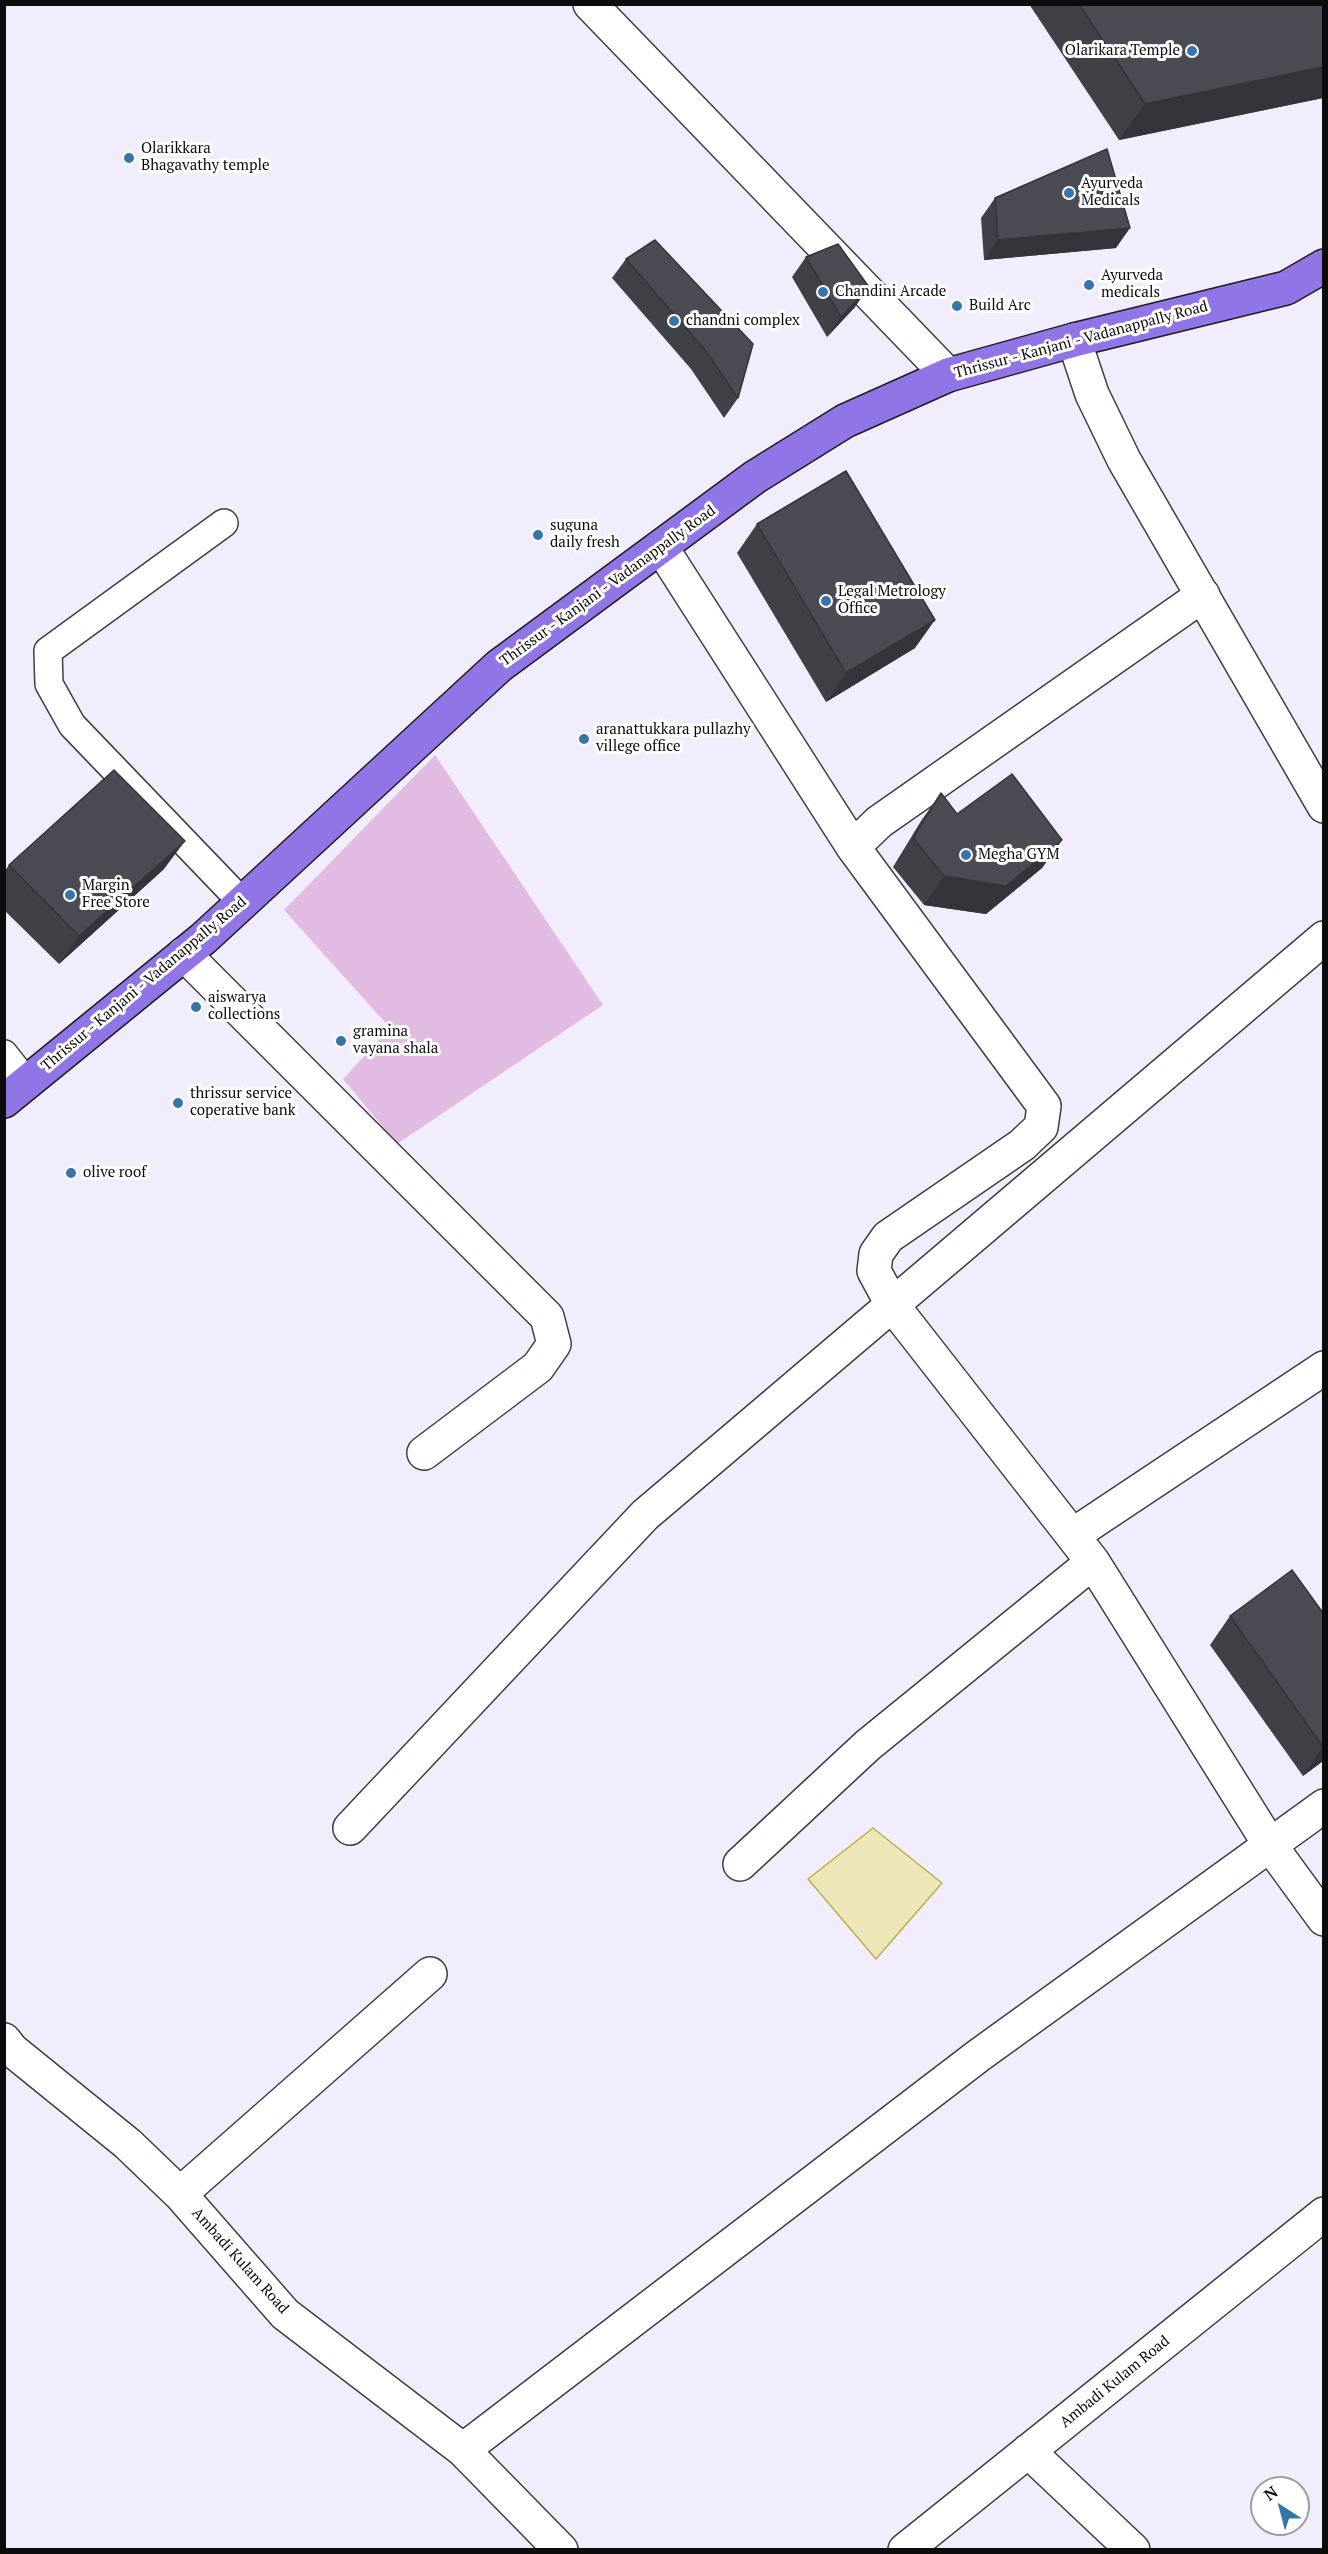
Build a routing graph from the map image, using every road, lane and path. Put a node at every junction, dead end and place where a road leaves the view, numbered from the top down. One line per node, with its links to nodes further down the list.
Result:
1 (590, 4): 4 (street)
2 (1323, 266): 3 (main road, Thrissur - Kanjani - Vadanappally Road)
3 (1074, 340): 4 (main road, Thrissur - Kanjani - Vadanappally Road); 7 (street)
4 (948, 375): 6 (main road, Thrissur - Kanjani - Vadanappally Road)
5 (224, 523): 10 (lane)
6 (661, 547): 9 (street); 10 (main road, Thrissur - Kanjani - Vadanappally Road)
7 (1203, 595): 8 (street); 9 (street)
8 (1323, 806)
9 (853, 847): 15 (street)
10 (242, 902): 12 (main road, Thrissur - Kanjani - Vadanappally Road)
11 (1323, 938): 15 (street)
12 (184, 954): 14 (main road, Thrissur - Kanjani - Vadanappally Road); 17 (street)
13 (4, 1054): 14 (lane)
14 (16, 1092)
15 (893, 1306): 18 (street); 21 (street)
16 (1323, 1368): 18 (street)
17 (424, 1453)
18 (1073, 1535): 19 (street)
19 (1093, 1562): 22 (street); 23 (street)
20 (1323, 1806): 22 (street)
21 (350, 1828)
22 (1270, 1845): 24 (street); 29 (street)
23 (740, 1864)
24 (1323, 1919)
25 (430, 1974): 27 (street)
26 (7, 2049): 27 (street, Ambadi Kulam Road)
27 (180, 2194): 29 (street, Ambadi Kulam Road)
28 (1323, 2214): 30 (street, Ambadi Kulam Road)
29 (463, 2450): 31 (street, Ambadi Kulam Road)
30 (1028, 2451): 32 (street, Ambadi Kulam Road); 33 (street)
31 (561, 2550)
32 (905, 2550)
33 (1133, 2550)

